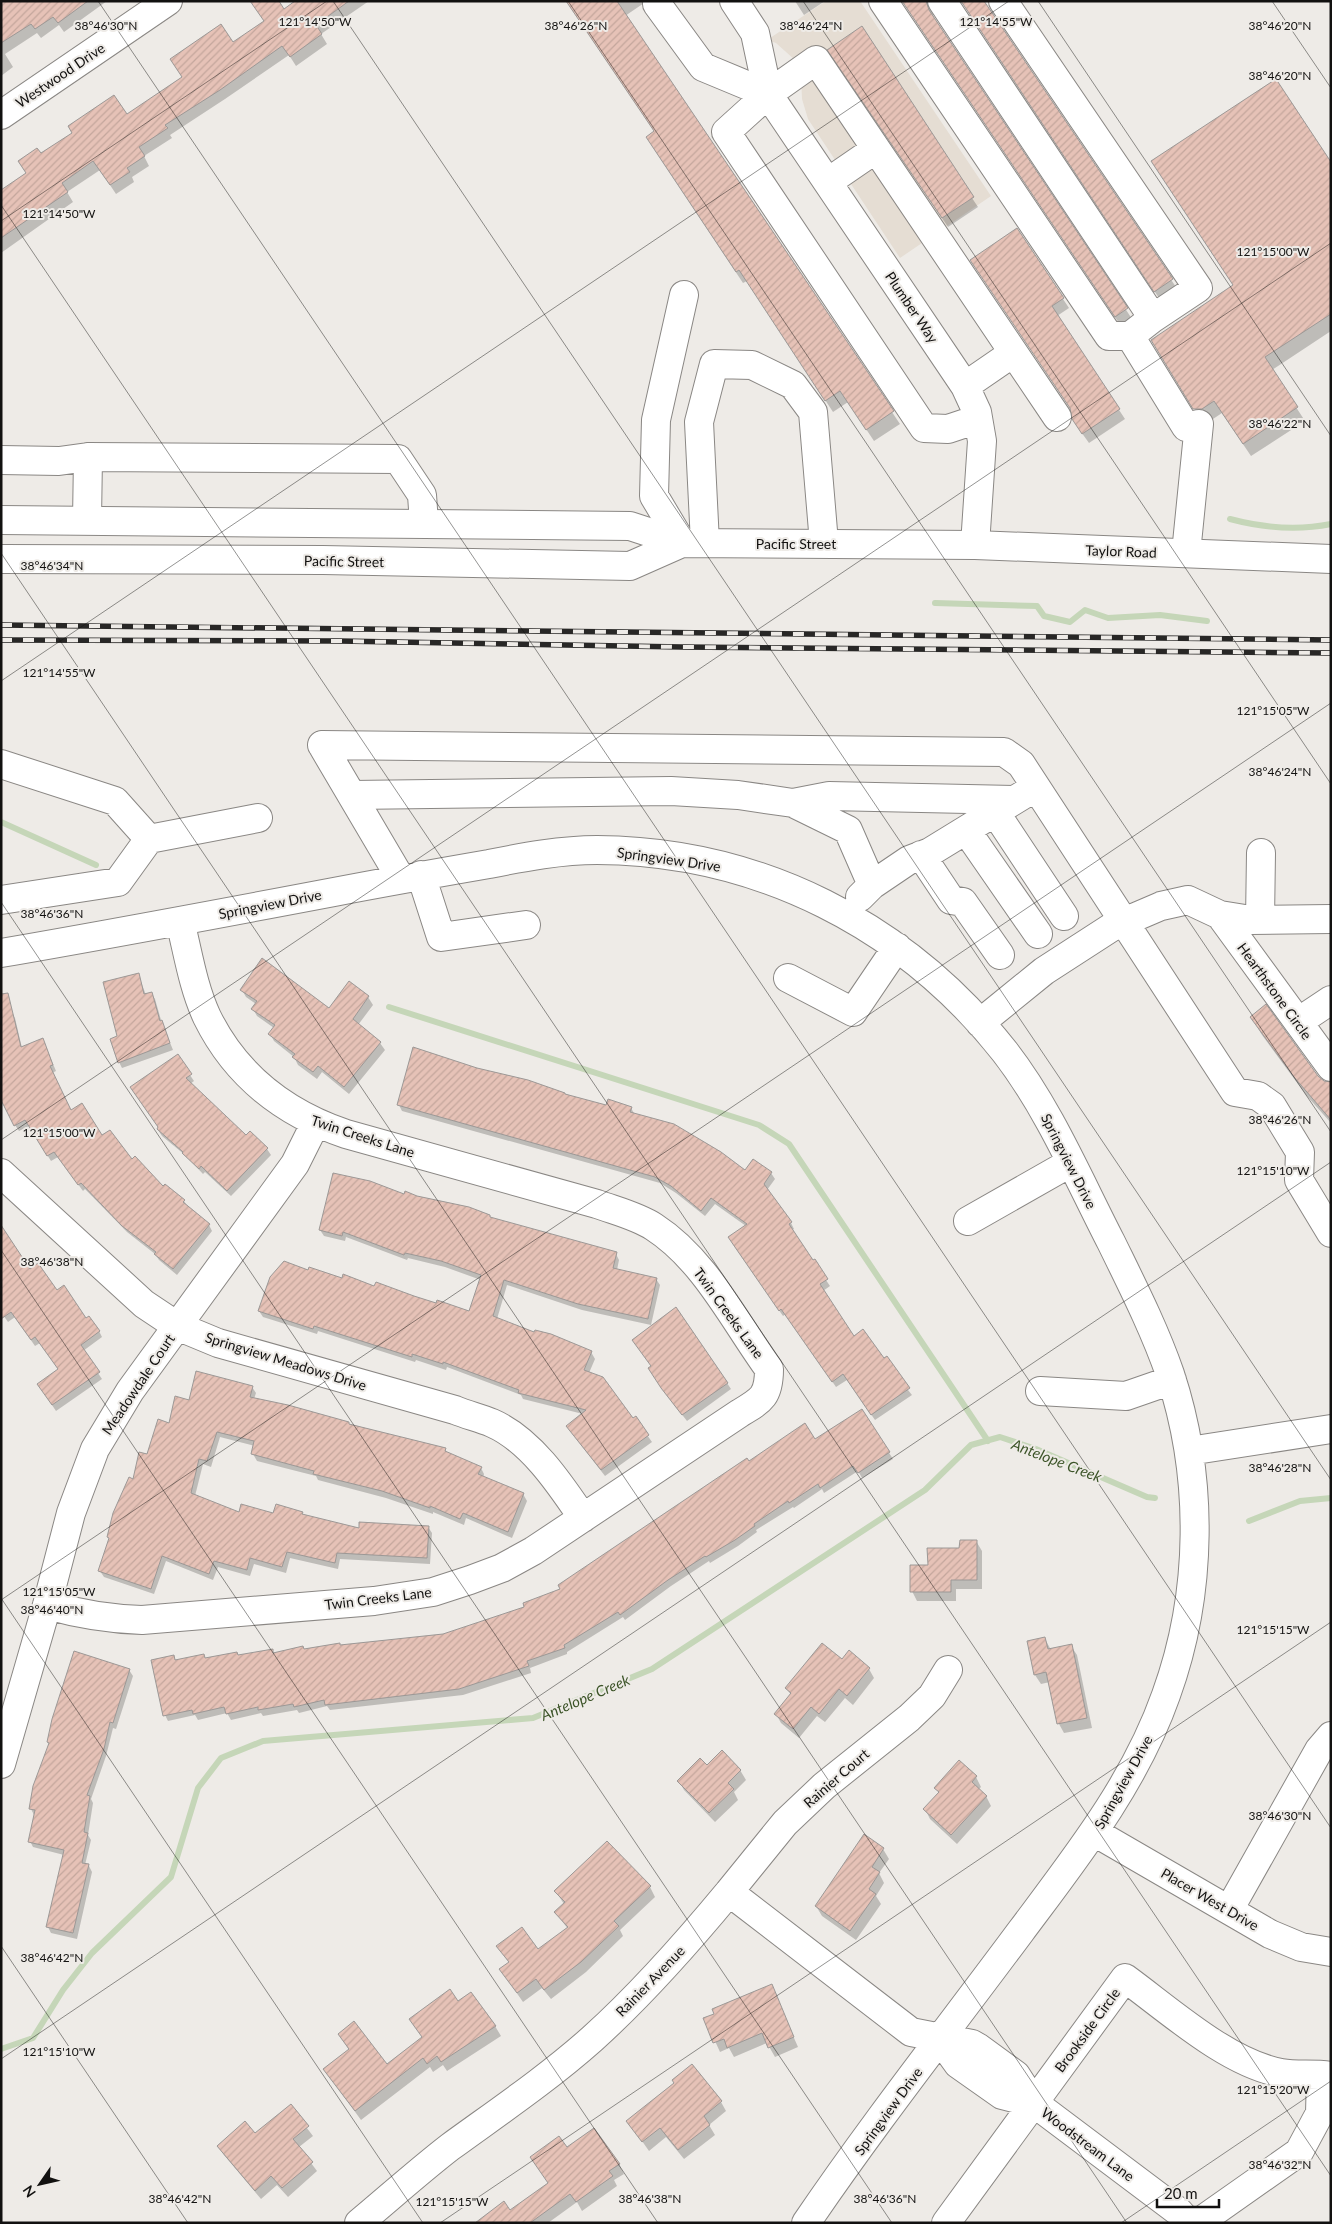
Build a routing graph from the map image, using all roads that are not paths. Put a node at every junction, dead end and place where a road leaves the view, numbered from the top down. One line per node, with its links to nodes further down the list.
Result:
1 (168, 1): 8 (street, Westwood Drive)
2 (734, 1): 7 (street)
3 (883, 1): 13 (street)
4 (942, 1): 12 (street)
5 (1003, 1): 12 (street)
6 (657, 4): 7 (street)
7 (768, 94): 9 (street); 10 (street, Plumber Way); 17 (street)
8 (1, 115)
9 (876, 149): 10 (street); 14 (street)
10 (828, 182): 15 (street, Plumber Way)
11 (684, 295): 23 (street)
12 (1153, 318): 13 (street)
13 (1130, 336): 27 (street)
14 (1014, 353): 15 (street); 16 (street)
15 (965, 386): 17 (street, Plumber Way)
16 (1057, 417)
17 (978, 419): 26 (street, Plumber Way)
18 (88, 457): 19 (street); 21 (street); 22 (street)
19 (1, 460)
20 (1, 520): 21 (street, Pacific Street)
21 (87, 520): 22 (street, Pacific Street); 31 (street)
22 (424, 524): 23 (street, Pacific Street); 30 (street); 32 (street)
23 (693, 543): 24 (street, Pacific Street); 24 (street); 32 (street, Pacific Street)
24 (824, 543): 25 (street, Pacific Street)
25 (911, 544): 26 (street, Taylor Road)
26 (975, 545): 27 (street, Taylor Road)
27 (1186, 553): 29 (street, Taylor Road)
28 (1, 559): 31 (street, Pacific Street)
29 (1331, 559)
30 (323, 560): 31 (street, Pacific Street); 32 (street, Pacific Street)
31 (172, 561)
32 (505, 564)
33 (1, 764): 39 (street)
34 (352, 795): 35 (street); 36 (street); 42 (street)
35 (1015, 800): 36 (street); 38 (street); 47 (street); 51 (street)
36 (793, 803): 43 (street)
37 (258, 818): 39 (street)
38 (966, 830): 41 (street); 53 (street)
39 (149, 839): 44 (street)
40 (1261, 853): 49 (street)
41 (921, 855): 43 (street); 56 (street)
42 (411, 877): 45 (street, Springview Drive); 50 (street, Springview Drive); 52 (street)
43 (872, 884): 45 (street)
44 (1, 900)
45 (844, 915): 54 (street, Springview Drive)
46 (1220, 915): 49 (street, Hearthstone Circle); 51 (street, Hearthstone Circle); 59 (street, Hearthstone Circle)
47 (1064, 916)
48 (1331, 919): 49 (street, Hearthstone Circle)
49 (1260, 920)
50 (180, 922): 55 (street, Springview Drive); 62 (street, Twin Creeks Lane)
51 (1123, 922): 60 (street, Hearthstone Circle); 66 (street)
52 (526, 925)
53 (1038, 934)
54 (897, 947): 57 (street); 60 (street, Springview Drive)
55 (1, 953)
56 (1000, 955)
57 (788, 978)
58 (1331, 1000): 59 (street)
59 (1298, 1022): 61 (street, Hearthstone Circle)
60 (980, 1023): 63 (street, Springview Drive)
61 (1331, 1067)
62 (315, 1124): 67 (street, Meadowdale Court); 72 (street, Twin Creeks Lane)
63 (1070, 1162): 65 (street); 68 (street, Springview Drive)
64 (1, 1173): 67 (street, Springview Meadows Drive)
65 (968, 1221)
66 (1331, 1234)
67 (177, 1326): 72 (street, Springview Meadows Drive); 73 (street, Meadowdale Court)
68 (1172, 1380): 69 (street); 71 (street, Springview Drive)
69 (1040, 1391)
70 (1331, 1429): 71 (street)
71 (1190, 1451): 77 (street, Springview Drive)
72 (583, 1518): 73 (street, Twin Creeks Lane)
73 (47, 1605): 76 (street, Meadowdale Court)
74 (948, 1670): 78 (street, Rainier Court)
75 (1331, 1736): 79 (street)
76 (1, 1764)
77 (1094, 1832): 79 (street, Placer West Drive); 81 (street, Springview Drive)
78 (729, 1892): 81 (street); 84 (street, Rainier Avenue)
79 (1229, 1910): 80 (street, Placer West Drive)
80 (1331, 1952)
81 (940, 2039): 83 (street, Woodstream Lane); 85 (street, Springview Drive)
82 (1326, 2075): 83 (street, Brookside Circle); 88 (street)
83 (1034, 2103): 86 (street, Brookside Circle); 87 (street, Woodstream Lane)
84 (359, 2223)
85 (806, 2223)
86 (946, 2223)
87 (1189, 2223)
88 (1198, 2223)

